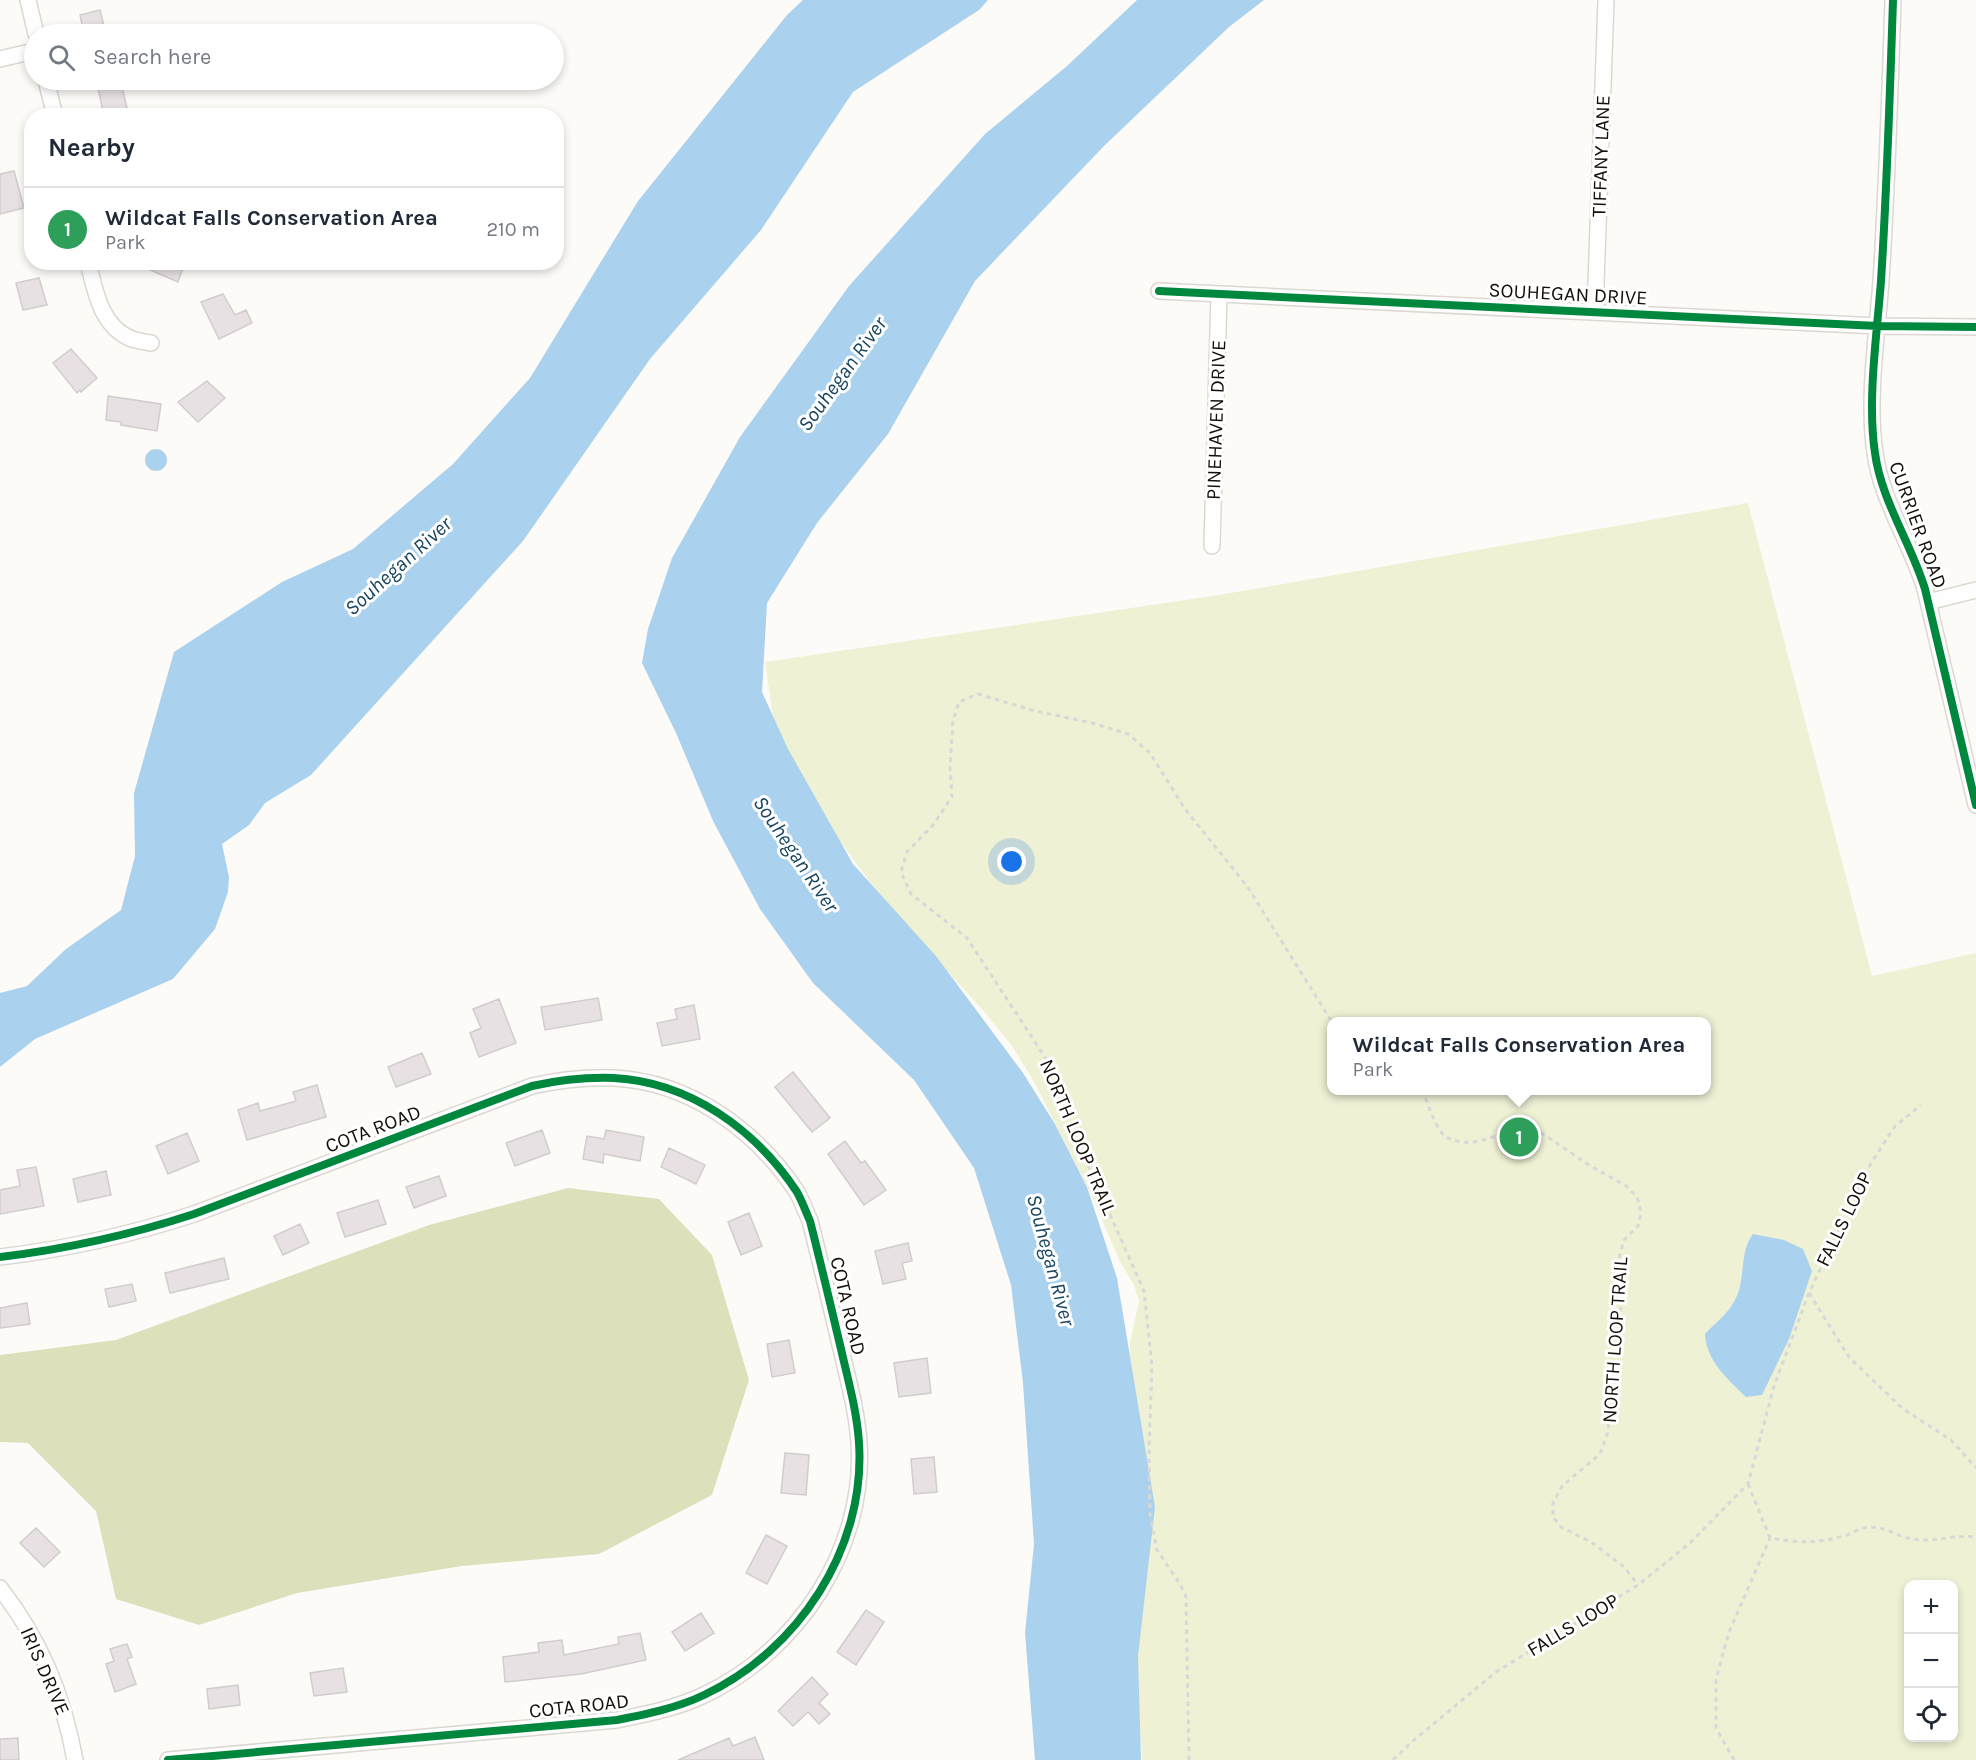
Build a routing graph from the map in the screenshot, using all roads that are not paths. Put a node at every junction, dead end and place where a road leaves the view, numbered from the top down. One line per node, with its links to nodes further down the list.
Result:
1 (28, 0): 4 (street)
2 (1606, 0): 12 (street, TIFFANY LANE)
3 (1893, 0): 13 (street, CURRIER ROAD)
4 (34, 24)
5 (24, 53): 6 (street)
6 (0, 59)
7 (48, 90): 8 (street)
8 (53, 108)
9 (90, 270): 15 (street)
10 (1159, 291): 11 (street, SOUHEGAN DRIVE)
11 (1219, 294): 12 (street, SOUHEGAN DRIVE); 16 (street, PINEHAVEN DRIVE)
12 (1595, 312): 13 (street, SOUHEGAN DRIVE)
13 (1878, 326): 14 (street, SOUHEGAN DRIVE); 18 (street, CURRIER ROAD)
14 (1976, 327)
15 (151, 343)
16 (1212, 546)
17 (1976, 590): 18 (street)
18 (1929, 602): 19 (street, CURRIER ROAD)
19 (1976, 805)
20 (0, 1257): 23 (street, COTA ROAD)
21 (0, 1588): 22 (street, IRIS DRIVE)
22 (75, 1760)
23 (168, 1760)

